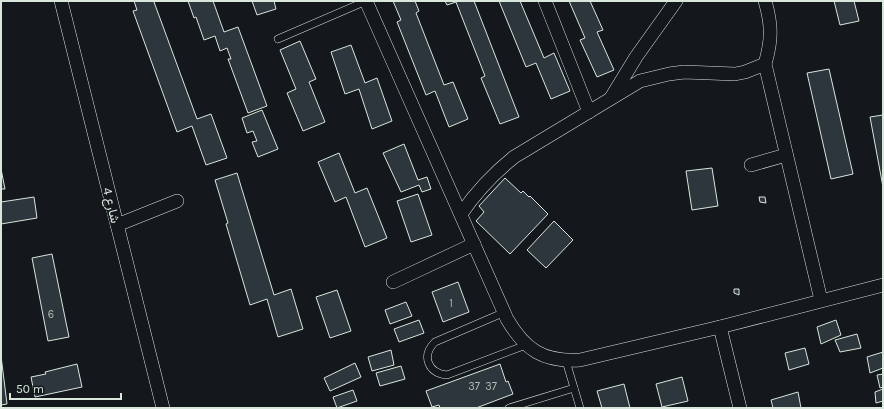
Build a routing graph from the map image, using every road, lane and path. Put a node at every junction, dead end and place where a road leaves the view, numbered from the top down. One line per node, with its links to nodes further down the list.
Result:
1 (61, 1): 14 (street, شارع 4)
2 (366, 1): 6 (lane); 13 (street)
3 (545, 1): 9 (street)
4 (676, 1): 8 (street)
5 (765, 1): 7 (street)
6 (278, 39)
7 (764, 64): 8 (street); 10 (street)
8 (610, 100): 9 (street)
9 (589, 112): 13 (street)
10 (786, 155): 11 (street); 18 (street)
11 (751, 165)
12 (177, 201): 14 (street)
13 (461, 214): 15 (street)
14 (117, 225): 24 (street, شارع 4)
15 (474, 244): 16 (street); 19 (street)
16 (393, 282)
17 (883, 286): 18 (street)
18 (821, 300): 20 (street)
19 (505, 312): 21 (street); 21 (lane)
20 (720, 327): 22 (street); 27 (street)
21 (526, 345): 22 (street)
22 (566, 361): 23 (lane)
23 (574, 388): 25 (lane); 26 (lane)
24 (163, 408)
25 (509, 408)
26 (580, 408)
27 (740, 408)

